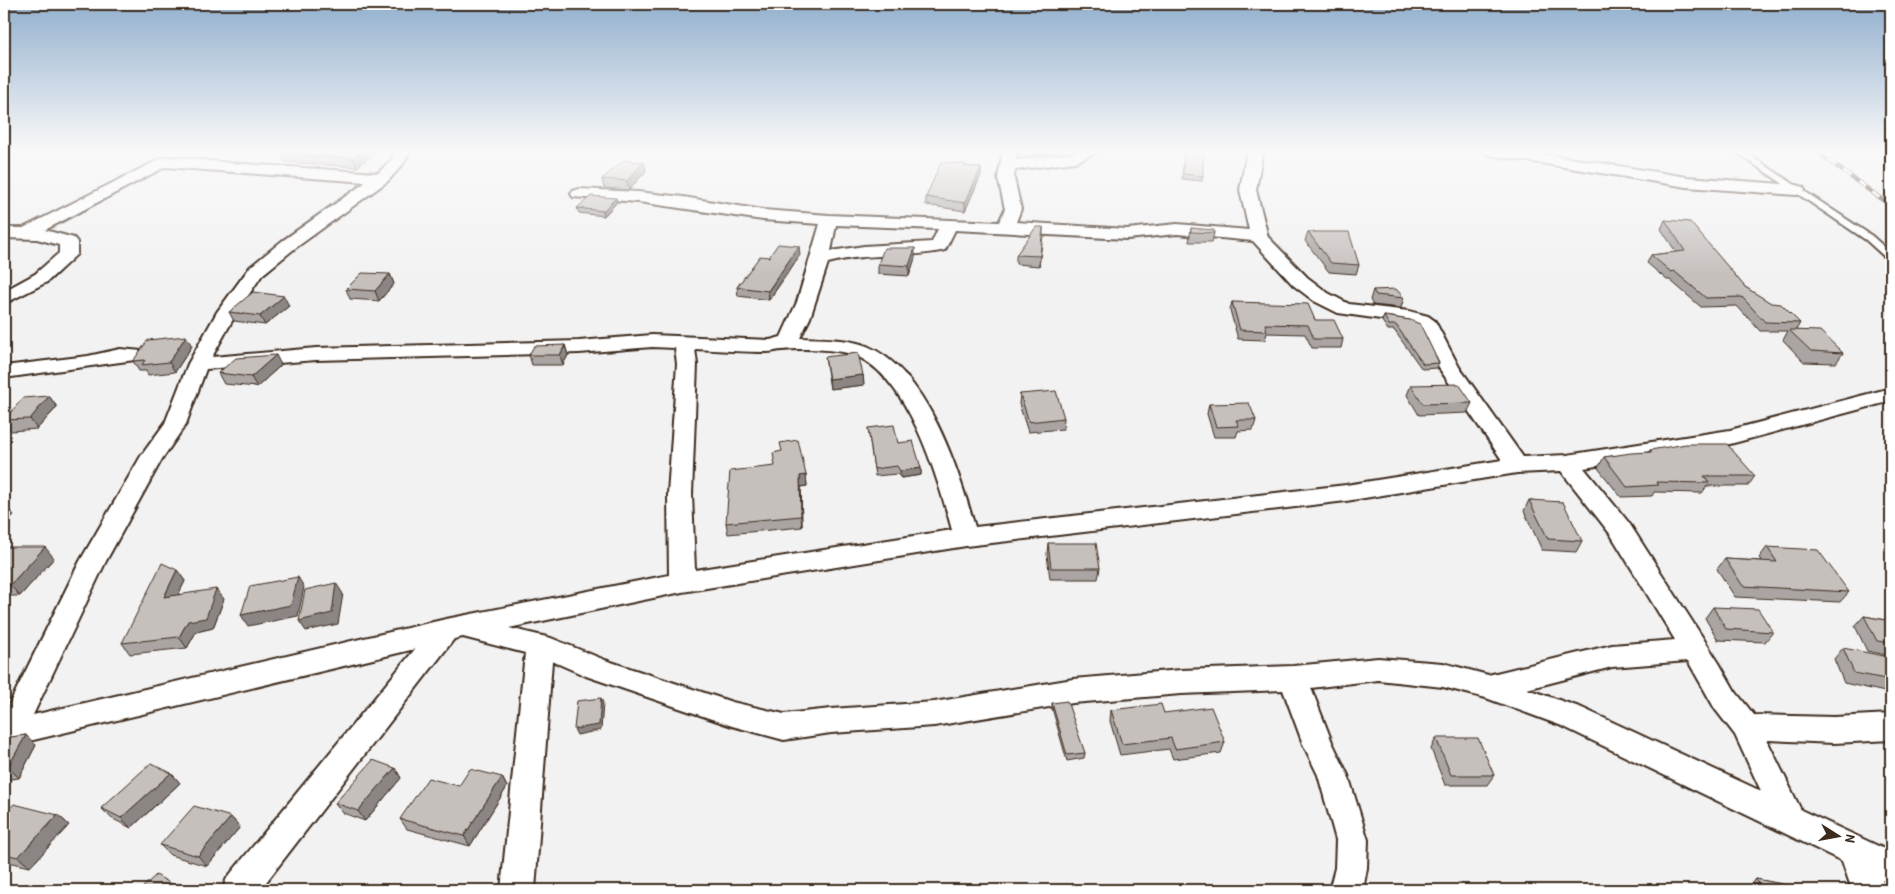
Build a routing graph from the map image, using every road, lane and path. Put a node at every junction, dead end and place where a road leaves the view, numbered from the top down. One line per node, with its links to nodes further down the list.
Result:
1 (106, 192): 10 (street)
2 (363, 192): 19 (street)
3 (1009, 192): 9 (street)
4 (1248, 192): 12 (street)
5 (1800, 192): 13 (lane)
6 (578, 194): 7 (street)
7 (829, 220): 8 (street); 14 (street)
8 (948, 225): 9 (street); 14 (street)
9 (1005, 228): 12 (street)
10 (27, 232): 11 (street); 15 (street)
11 (4, 233)
12 (1259, 236): 23 (street)
13 (1891, 258)
14 (818, 260): 17 (street)
15 (4, 298)
16 (684, 342): 17 (street); 19 (street); 25 (street)
17 (783, 344): 24 (street)
18 (135, 355): 20 (street)
19 (198, 364): 33 (street)
20 (4, 372)
21 (1889, 396): 22 (street)
22 (1567, 463): 23 (street); 28 (street)
23 (1517, 465): 24 (street)
24 (966, 537): 25 (street)
25 (682, 582): 26 (street)
26 (453, 628): 27 (street); 33 (street); 37 (street)
27 (539, 646): 29 (street); 38 (street)
28 (1694, 649): 30 (street); 31 (street)
29 (1292, 678): 30 (street); 39 (street)
30 (1488, 687): 34 (street)
31 (1746, 727): 32 (street); 34 (street)
32 (1891, 727)
33 (7, 733)
34 (1790, 822): 35 (street)
35 (1854, 850): 36 (street); 40 (street)
36 (1891, 868)
37 (239, 890)
38 (518, 890)
39 (1346, 890)
40 (1869, 890)

